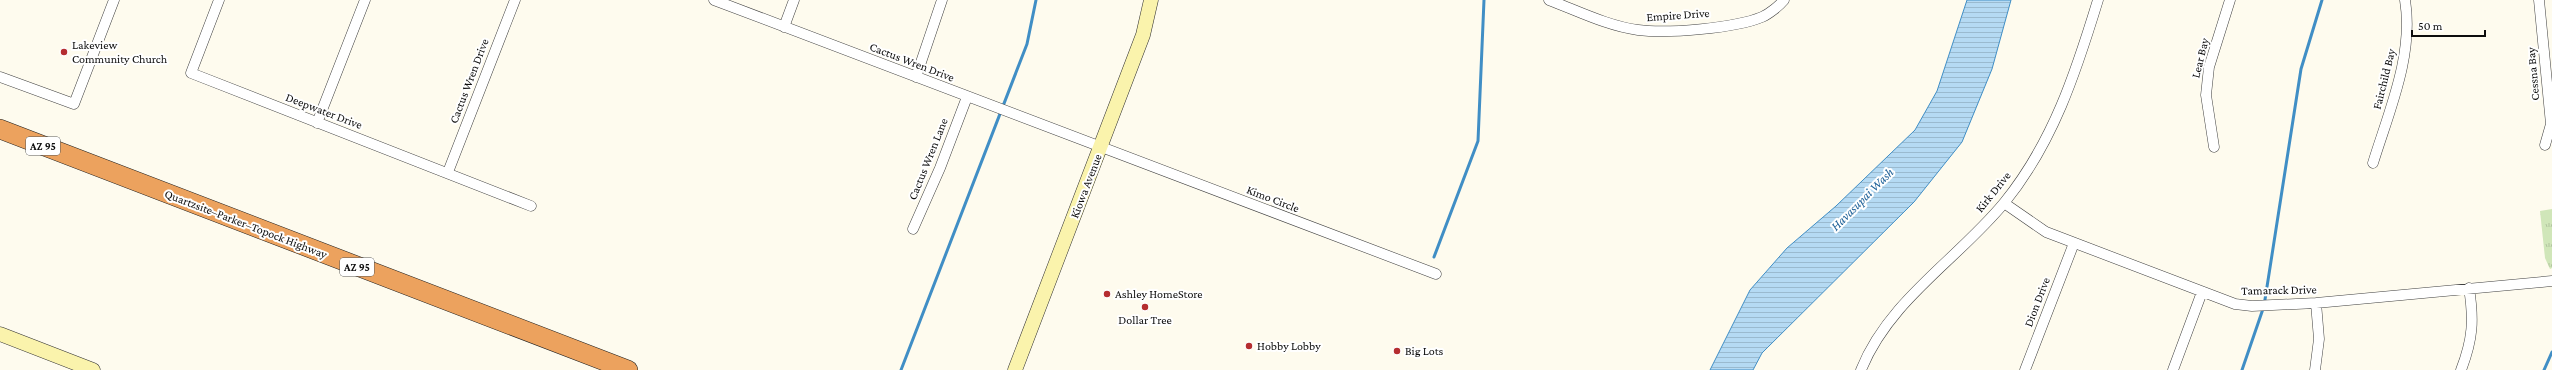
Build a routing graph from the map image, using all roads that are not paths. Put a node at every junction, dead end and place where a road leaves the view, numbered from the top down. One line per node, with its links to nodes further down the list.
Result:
1 (114, 0): 16 (street)
2 (219, 0): 19 (street, Deepwater Drive)
3 (365, 0): 19 (street)
4 (515, 0): 25 (street, Cactus Wren Drive)
5 (714, 0): 15 (street, Cactus Wren Drive)
6 (794, 0): 15 (street)
7 (942, 0): 17 (street)
8 (1151, 0): 22 (street, Kiowa Avenue)
9 (1549, 0): 10 (street, Empire Drive)
10 (1784, 0)
11 (2098, 0): 26 (street, Kirk Drive)
12 (2230, 0): 23 (street, Lear Bay)
13 (2405, 0): 24 (street, Fairchild Bay)
14 (2539, 0): 21 (street, Cessna Bay)
15 (784, 27): 17 (street, Cactus Wren Drive)
16 (0, 77)
17 (916, 77): 18 (street, Cactus Wren Drive)
18 (967, 97): 22 (street, Cactus Wren Drive); 28 (street, Cactus Wren Lane)
19 (317, 123): 25 (street, Deepwater Drive)
20 (0, 129): 37 (highway, Quartzsite–Parker–Topock Highway / AZ 95)
21 (2545, 145)
22 (1101, 148): 30 (street, Kimo Circle); 38 (street, Kiowa Avenue)
23 (2214, 148)
24 (2373, 163)
25 (448, 172): 27 (street, Deepwater Drive)
26 (2004, 202): 29 (street, Tamarack Drive); 39 (street, Kirk Drive)
27 (530, 206)
28 (913, 230)
29 (2074, 243): 33 (street, Tamarack Drive); 40 (street, Dion Drive)
30 (1436, 274)
31 (2552, 281): 32 (street, Tamarack Drive)
32 (2469, 288): 34 (street, Tamarack Drive); 43 (street)
33 (2202, 292): 34 (street, Tamarack Drive); 41 (street)
34 (2316, 304): 42 (street)
35 (0, 334): 36 (street)
36 (93, 370)
37 (628, 370)
38 (1015, 370)
39 (1861, 370)
40 (2025, 370)
41 (2173, 370)
42 (2315, 370)
43 (2461, 370)

